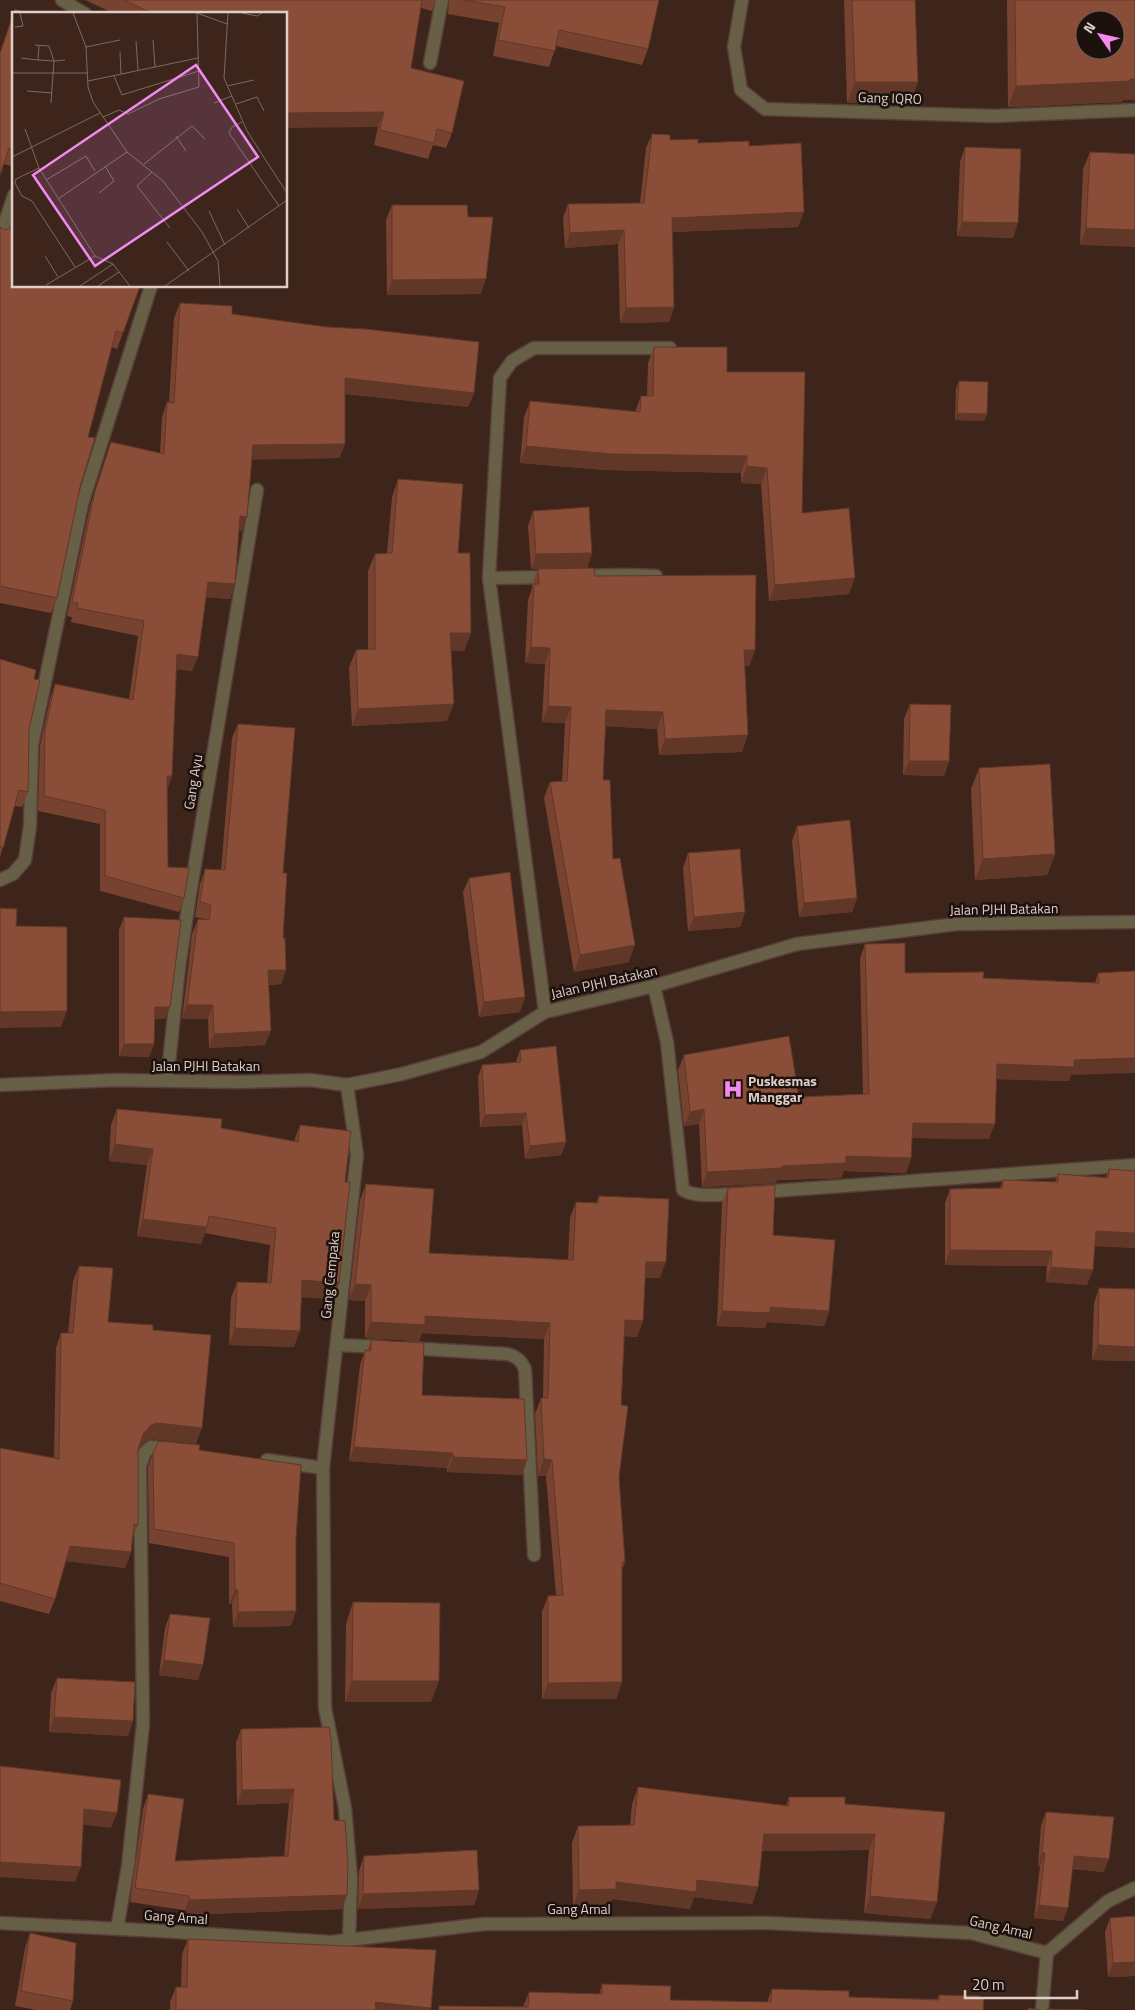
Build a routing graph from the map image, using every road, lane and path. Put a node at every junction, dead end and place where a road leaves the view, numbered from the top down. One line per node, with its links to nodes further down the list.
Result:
1 (442, 0): 5 (street)
2 (742, 0): 6 (street, Gang IQRO)
3 (68, 7): 4 (street)
4 (80, 12)
5 (430, 63)
6 (1135, 110)
7 (12, 200): 8 (street)
8 (0, 238)
9 (150, 288): 14 (street)
10 (686, 348): 13 (street)
11 (257, 490): 18 (street, Gang Ayu)
12 (667, 577): 13 (street)
13 (489, 578): 17 (street)
14 (0, 880)
15 (1135, 922): 16 (street, Jalan PJHI Batakan)
16 (654, 986): 17 (street, Jalan PJHI Batakan); 21 (street)
17 (545, 1012): 20 (street, Jalan PJHI Batakan)
18 (167, 1080): 19 (street, Jalan PJHI Batakan); 20 (street, Jalan PJHI Batakan)
19 (0, 1085)
20 (347, 1086): 22 (street, Gang Cempaka)
21 (1135, 1165)
22 (337, 1345): 25 (street, Gang Cempaka); 26 (street)
23 (184, 1450): 29 (street)
24 (258, 1458): 25 (street)
25 (324, 1468): 30 (street, Gang Cempaka)
26 (534, 1555)
27 (1135, 1888): 31 (street, Gang Amal)
28 (0, 1923): 29 (street, Gang Amal)
29 (117, 1928): 30 (street, Gang Amal)
30 (349, 1941): 31 (street, Gang Amal)
31 (1047, 1953): 32 (street)
32 (1042, 2010)

